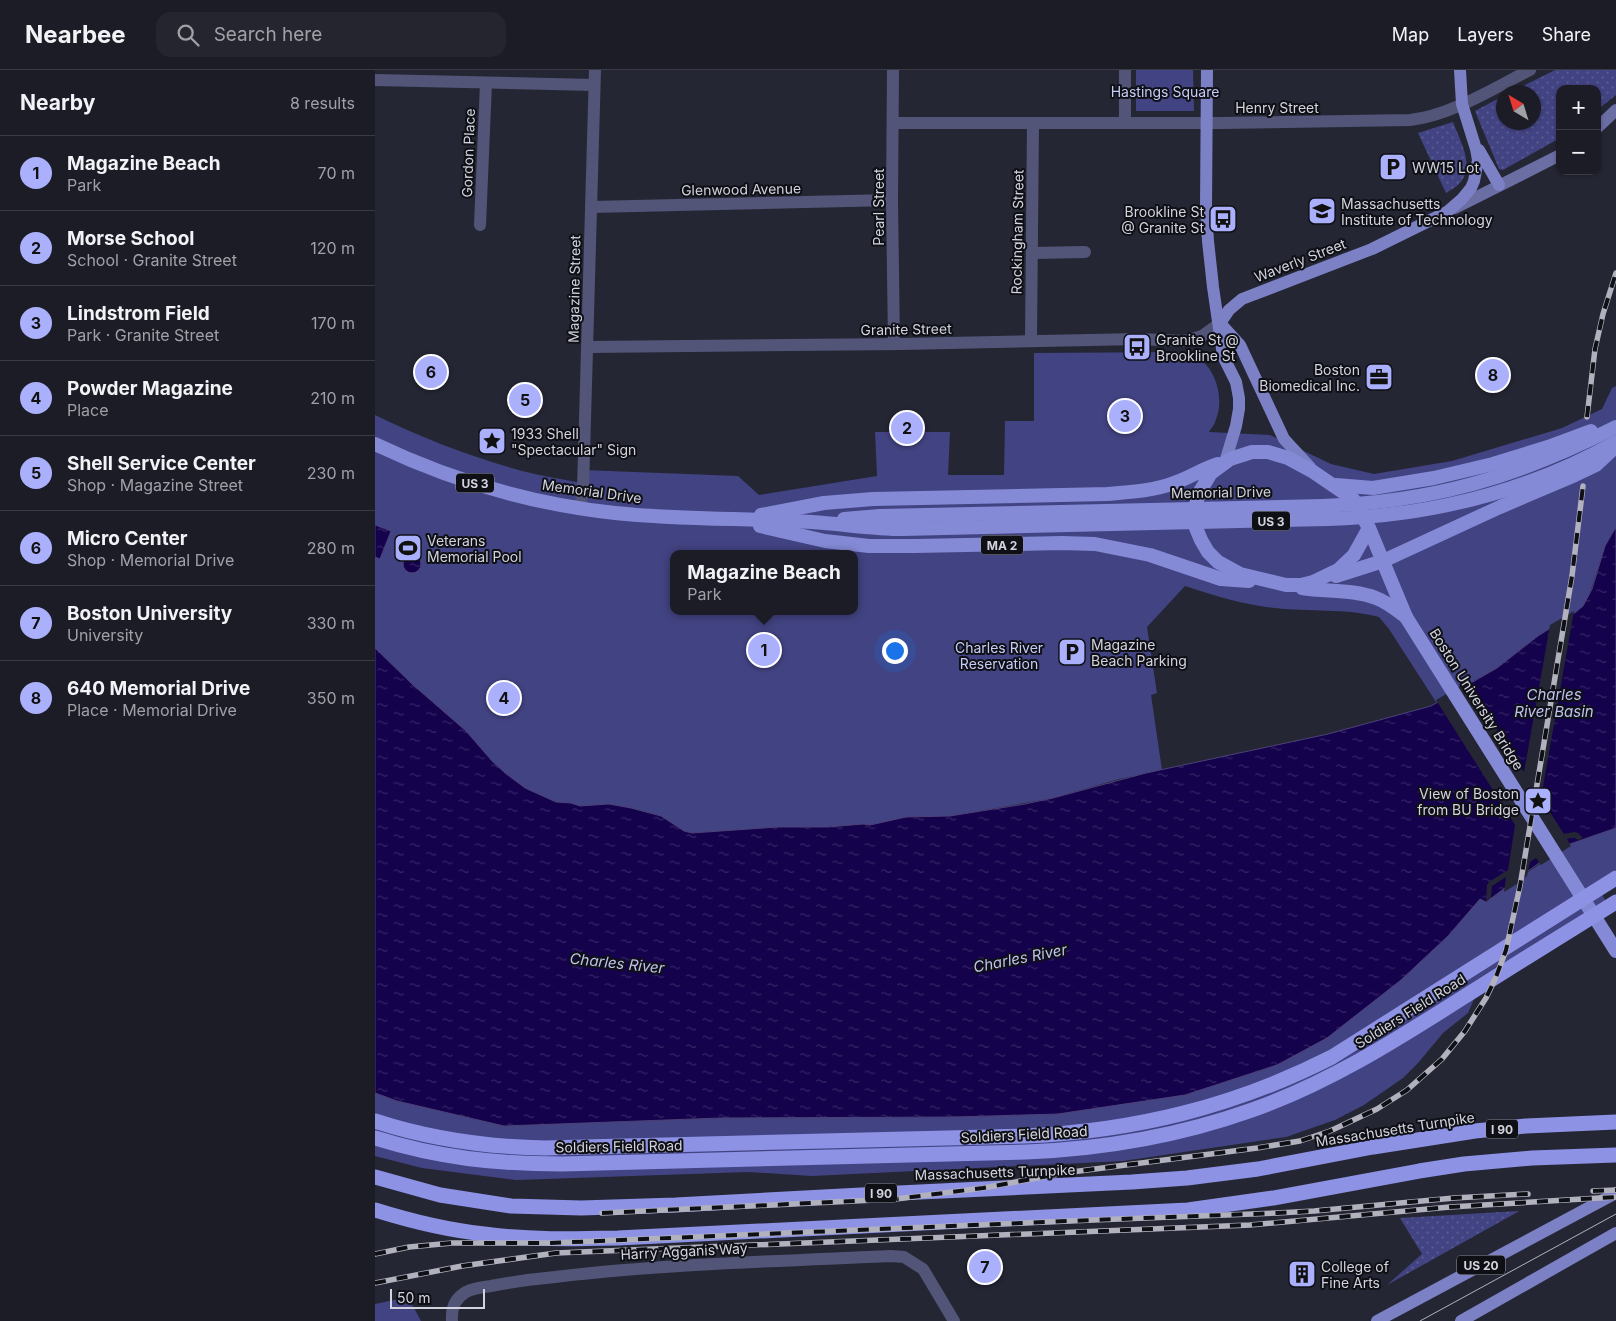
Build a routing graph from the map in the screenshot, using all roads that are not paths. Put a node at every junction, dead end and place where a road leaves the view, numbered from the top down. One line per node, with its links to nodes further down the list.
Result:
1 (595, 70): 9 (street, Magazine Street)
2 (893, 70): 14 (street, Pearl Street)
3 (1125, 70): 12 (street)
4 (1207, 70): 13 (main road)
5 (1461, 70): 10 (main road)
6 (1530, 70): 10 (street, Henry Street)
7 (375, 80): 8 (street)
8 (486, 83): 9 (street); 23 (street, Gordon Place)
9 (594, 85): 21 (street, Magazine Street)
10 (1462, 104): 13 (street, Henry Street); 17 (main road)
11 (1616, 110): 16 (main road)
12 (1125, 122): 13 (street, Henry Street); 15 (street, Henry Street)
13 (1207, 122): 26 (main road)
14 (893, 123): 15 (street, Henry Street); 20 (street, Pearl Street)
15 (1033, 123): 25 (street, Rockingham Street)
16 (1601, 124)
17 (1474, 141): 19 (main road); 22 (main road)
18 (1556, 157): 19 (main road, Waverly Street)
19 (1499, 185): 22 (main road, Waverly Street)
20 (892, 200): 21 (street, Glenwood Avenue); 28 (street, Pearl Street)
21 (591, 208): 29 (street, Magazine Street)
22 (1447, 212): 26 (main road, Waverly Street)
23 (480, 224)
24 (1085, 252): 25 (street)
25 (1033, 253): 27 (street, Rockingham Street)
26 (1219, 323): 27 (street, Granite Street); 34 (main road); 35 (main road)
27 (1031, 341): 28 (street, Granite Street)
28 (894, 344): 29 (street, Granite Street)
29 (588, 347): 37 (street, Magazine Street)
30 (1616, 426): 36 (highway); 38 (highway, Memorial Drive / US 3)
31 (1616, 442): 38 (highway, Memorial Drive / US 3)
32 (375, 444): 37 (highway, Memorial Drive / US 3)
33 (1616, 446): 41 (highway)
34 (1225, 462): 35 (highway, MA 2); 39 (highway, MA 2); 42 (highway)
35 (1312, 471): 36 (highway, MA 2)
36 (1333, 485): 40 (highway, MA 2)
37 (580, 508): 39 (highway, Memorial Drive / US 3)
38 (1096, 518): 39 (highway, Memorial Drive / US 3)
39 (738, 520): 42 (highway, MA 2)
40 (1369, 528): 41 (highway, Boston University Bridge / MA 2); 43 (highway)
41 (1383, 561): 43 (highway); 45 (highway, Boston University Bridge / MA 2)
42 (1263, 580): 44 (highway, MA 2)
43 (1313, 582): 44 (highway)
44 (1286, 585): 45 (highway, Boston University Bridge / MA 2)
45 (1406, 618): 48 (highway, Boston University Bridge / MA 2)
46 (1610, 882): 49 (highway, Soldiers Field Road)
47 (1616, 902): 51 (highway, Soldiers Field Road)
48 (1616, 950)
49 (375, 1121)
50 (1616, 1122): 53 (highway, Massachusetts Turnpike / I 90)
51 (375, 1138)
52 (1616, 1155): 55 (highway, I 90)
53 (375, 1177)
54 (1616, 1193): 59 (main road, US 20)
55 (375, 1210)
56 (1616, 1233): 60 (main road, US 20)
57 (452, 1321): 58 (street, Harry Agganis Way)
58 (954, 1321)
59 (1377, 1321)
60 (1461, 1321)

